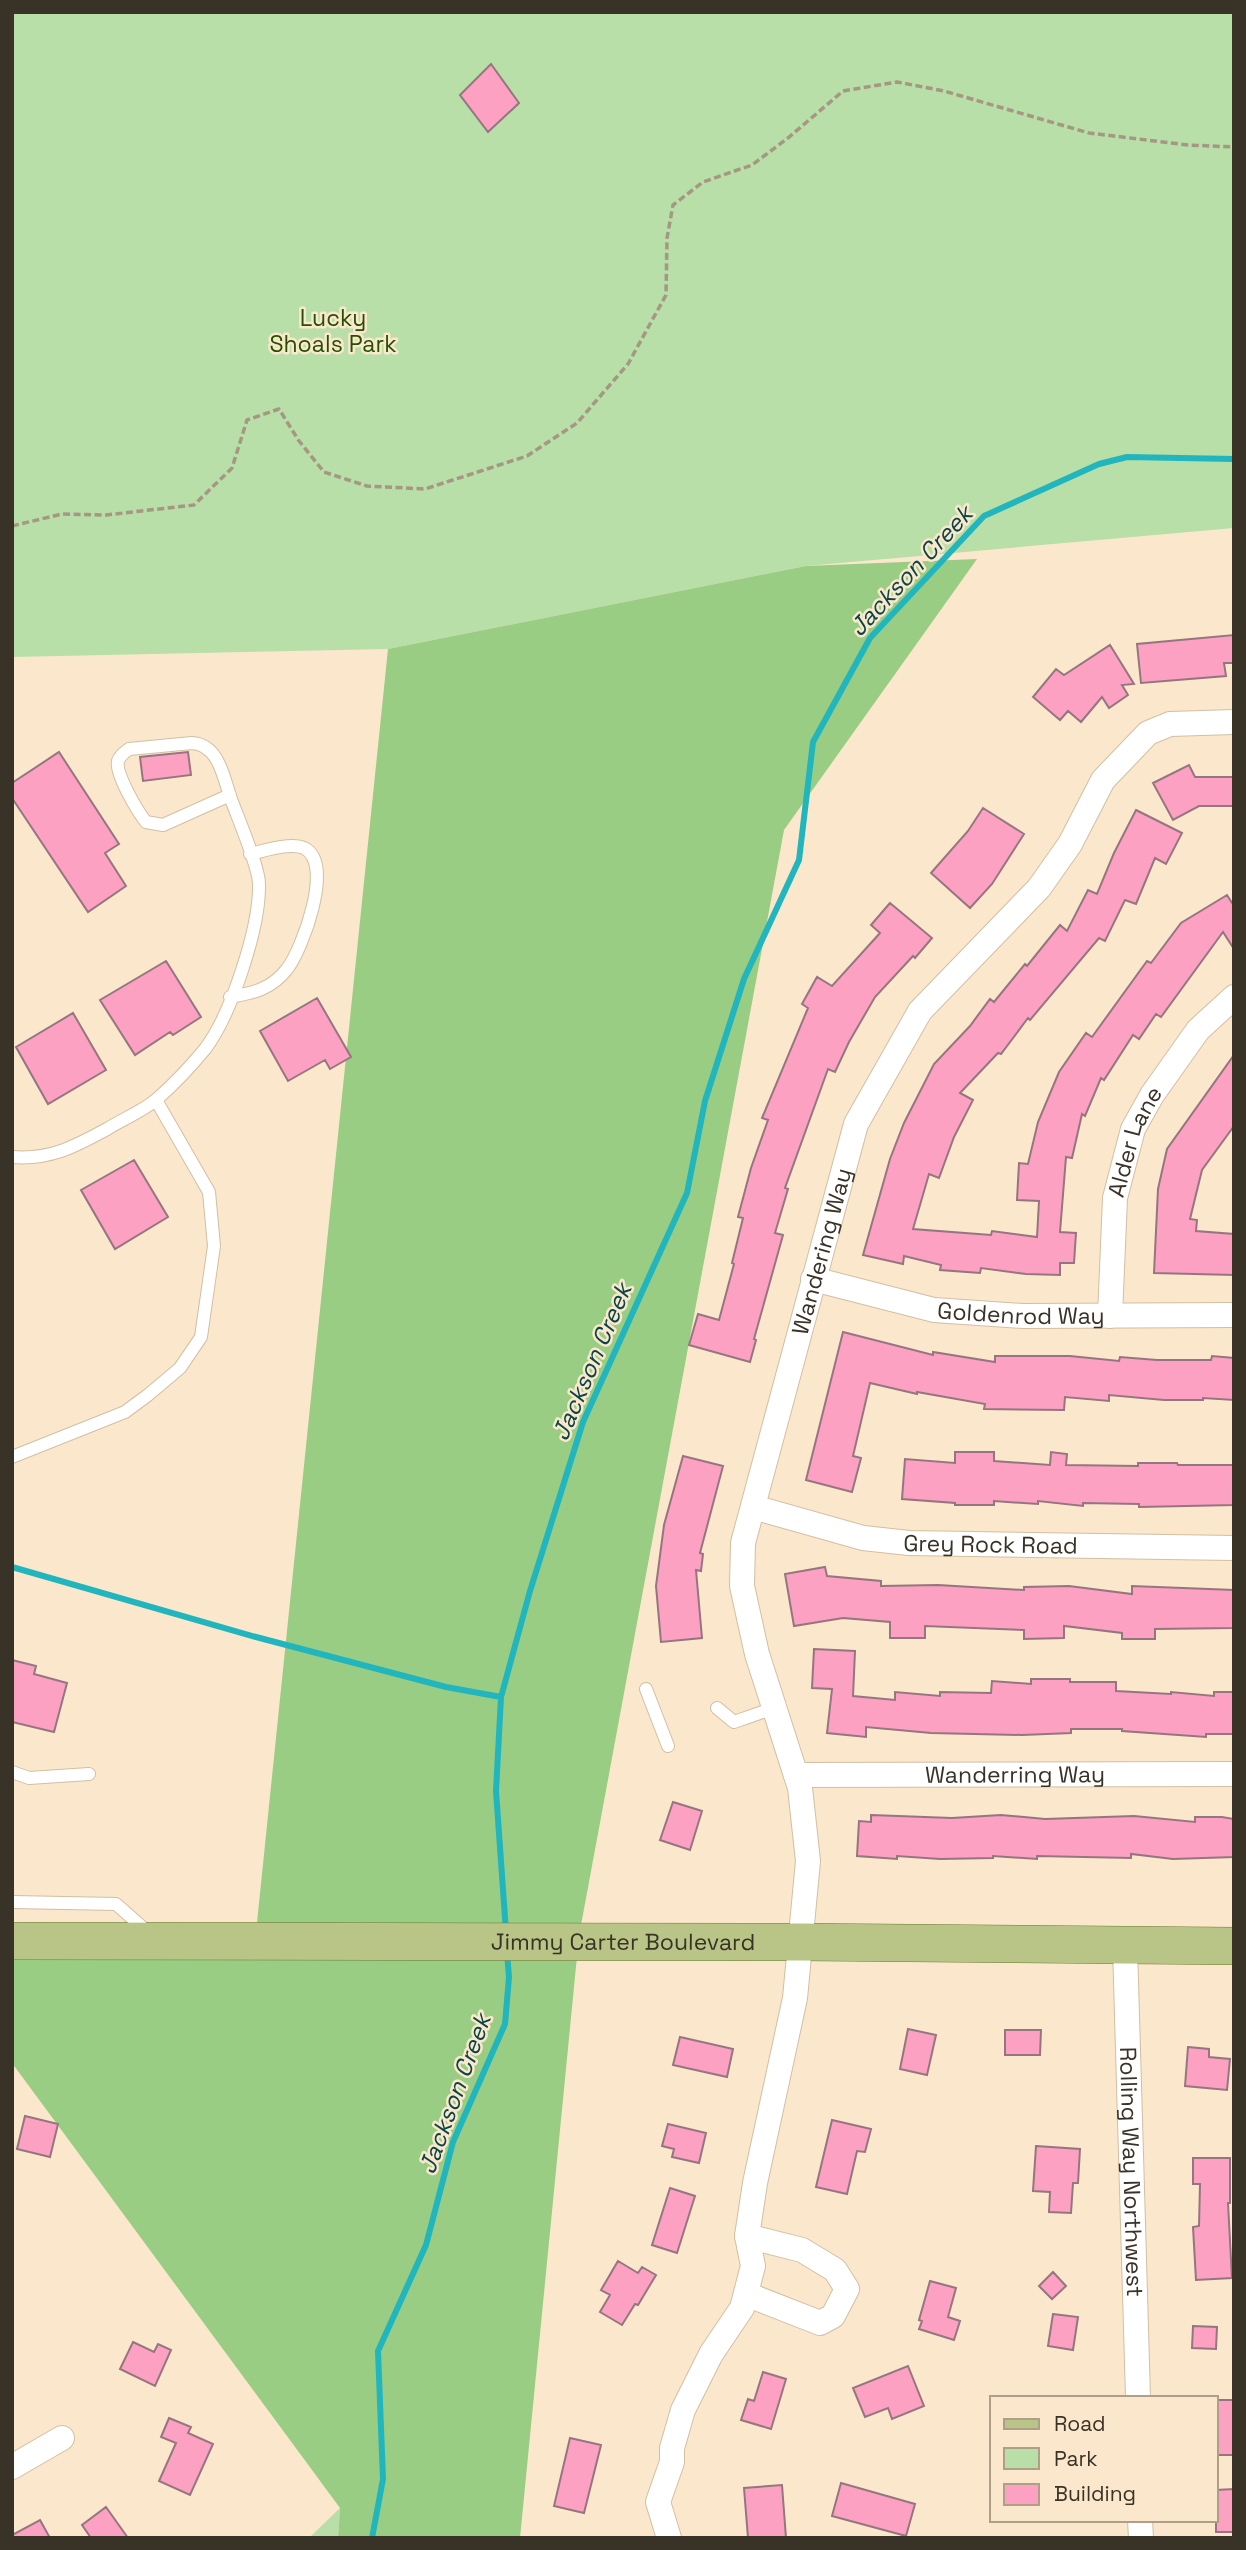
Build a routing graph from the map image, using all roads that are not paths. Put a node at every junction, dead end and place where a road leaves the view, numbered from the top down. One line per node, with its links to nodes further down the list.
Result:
1 (1234, 722): 8 (street, Wandering Way)
2 (230, 795): 2 (lane); 3 (lane)
3 (250, 854): 4 (lane); 4 (lane)
4 (230, 998): 6 (lane)
5 (1234, 998): 10 (street, Alder Lane)
6 (156, 1100): 7 (lane); 11 (lane)
7 (12, 1157)
8 (813, 1279): 10 (street, Goldenrod Way); 12 (street, Wandering Way)
9 (1234, 1315): 10 (street, Goldenrod Way)
10 (1110, 1316)
11 (12, 1457)
12 (752, 1507): 13 (street, Grey Rock Road); 15 (street, Wandering Way)
13 (1234, 1548)
14 (646, 1689): 17 (lane)
15 (774, 1707): 16 (lane); 21 (street, Wandering Way)
16 (717, 1708)
17 (668, 1746)
18 (12, 1772): 19 (lane)
19 (89, 1773)
20 (1234, 1774): 21 (street, Wanderring Way)
21 (796, 1775): 25 (street, Wandering Way)
22 (12, 1902): 24 (lane)
23 (12, 1941): 24 (main road, Jimmy Carter Boulevard)
24 (158, 1941): 25 (main road, Jimmy Carter Boulevard)
25 (800, 1942): 26 (main road, Jimmy Carter Boulevard); 28 (street, Wandering Way)
26 (1125, 1946): 27 (main road, Jimmy Carter Boulevard); 30 (street, Rolling Way Northwest)
27 (1234, 1946)
28 (747, 2236): 29 (street, Wandering Way); 29 (street)
29 (746, 2294): 33 (street, Wandering Way)
30 (1138, 2396)
31 (62, 2438): 32 (street)
32 (12, 2467)
33 (669, 2538)

